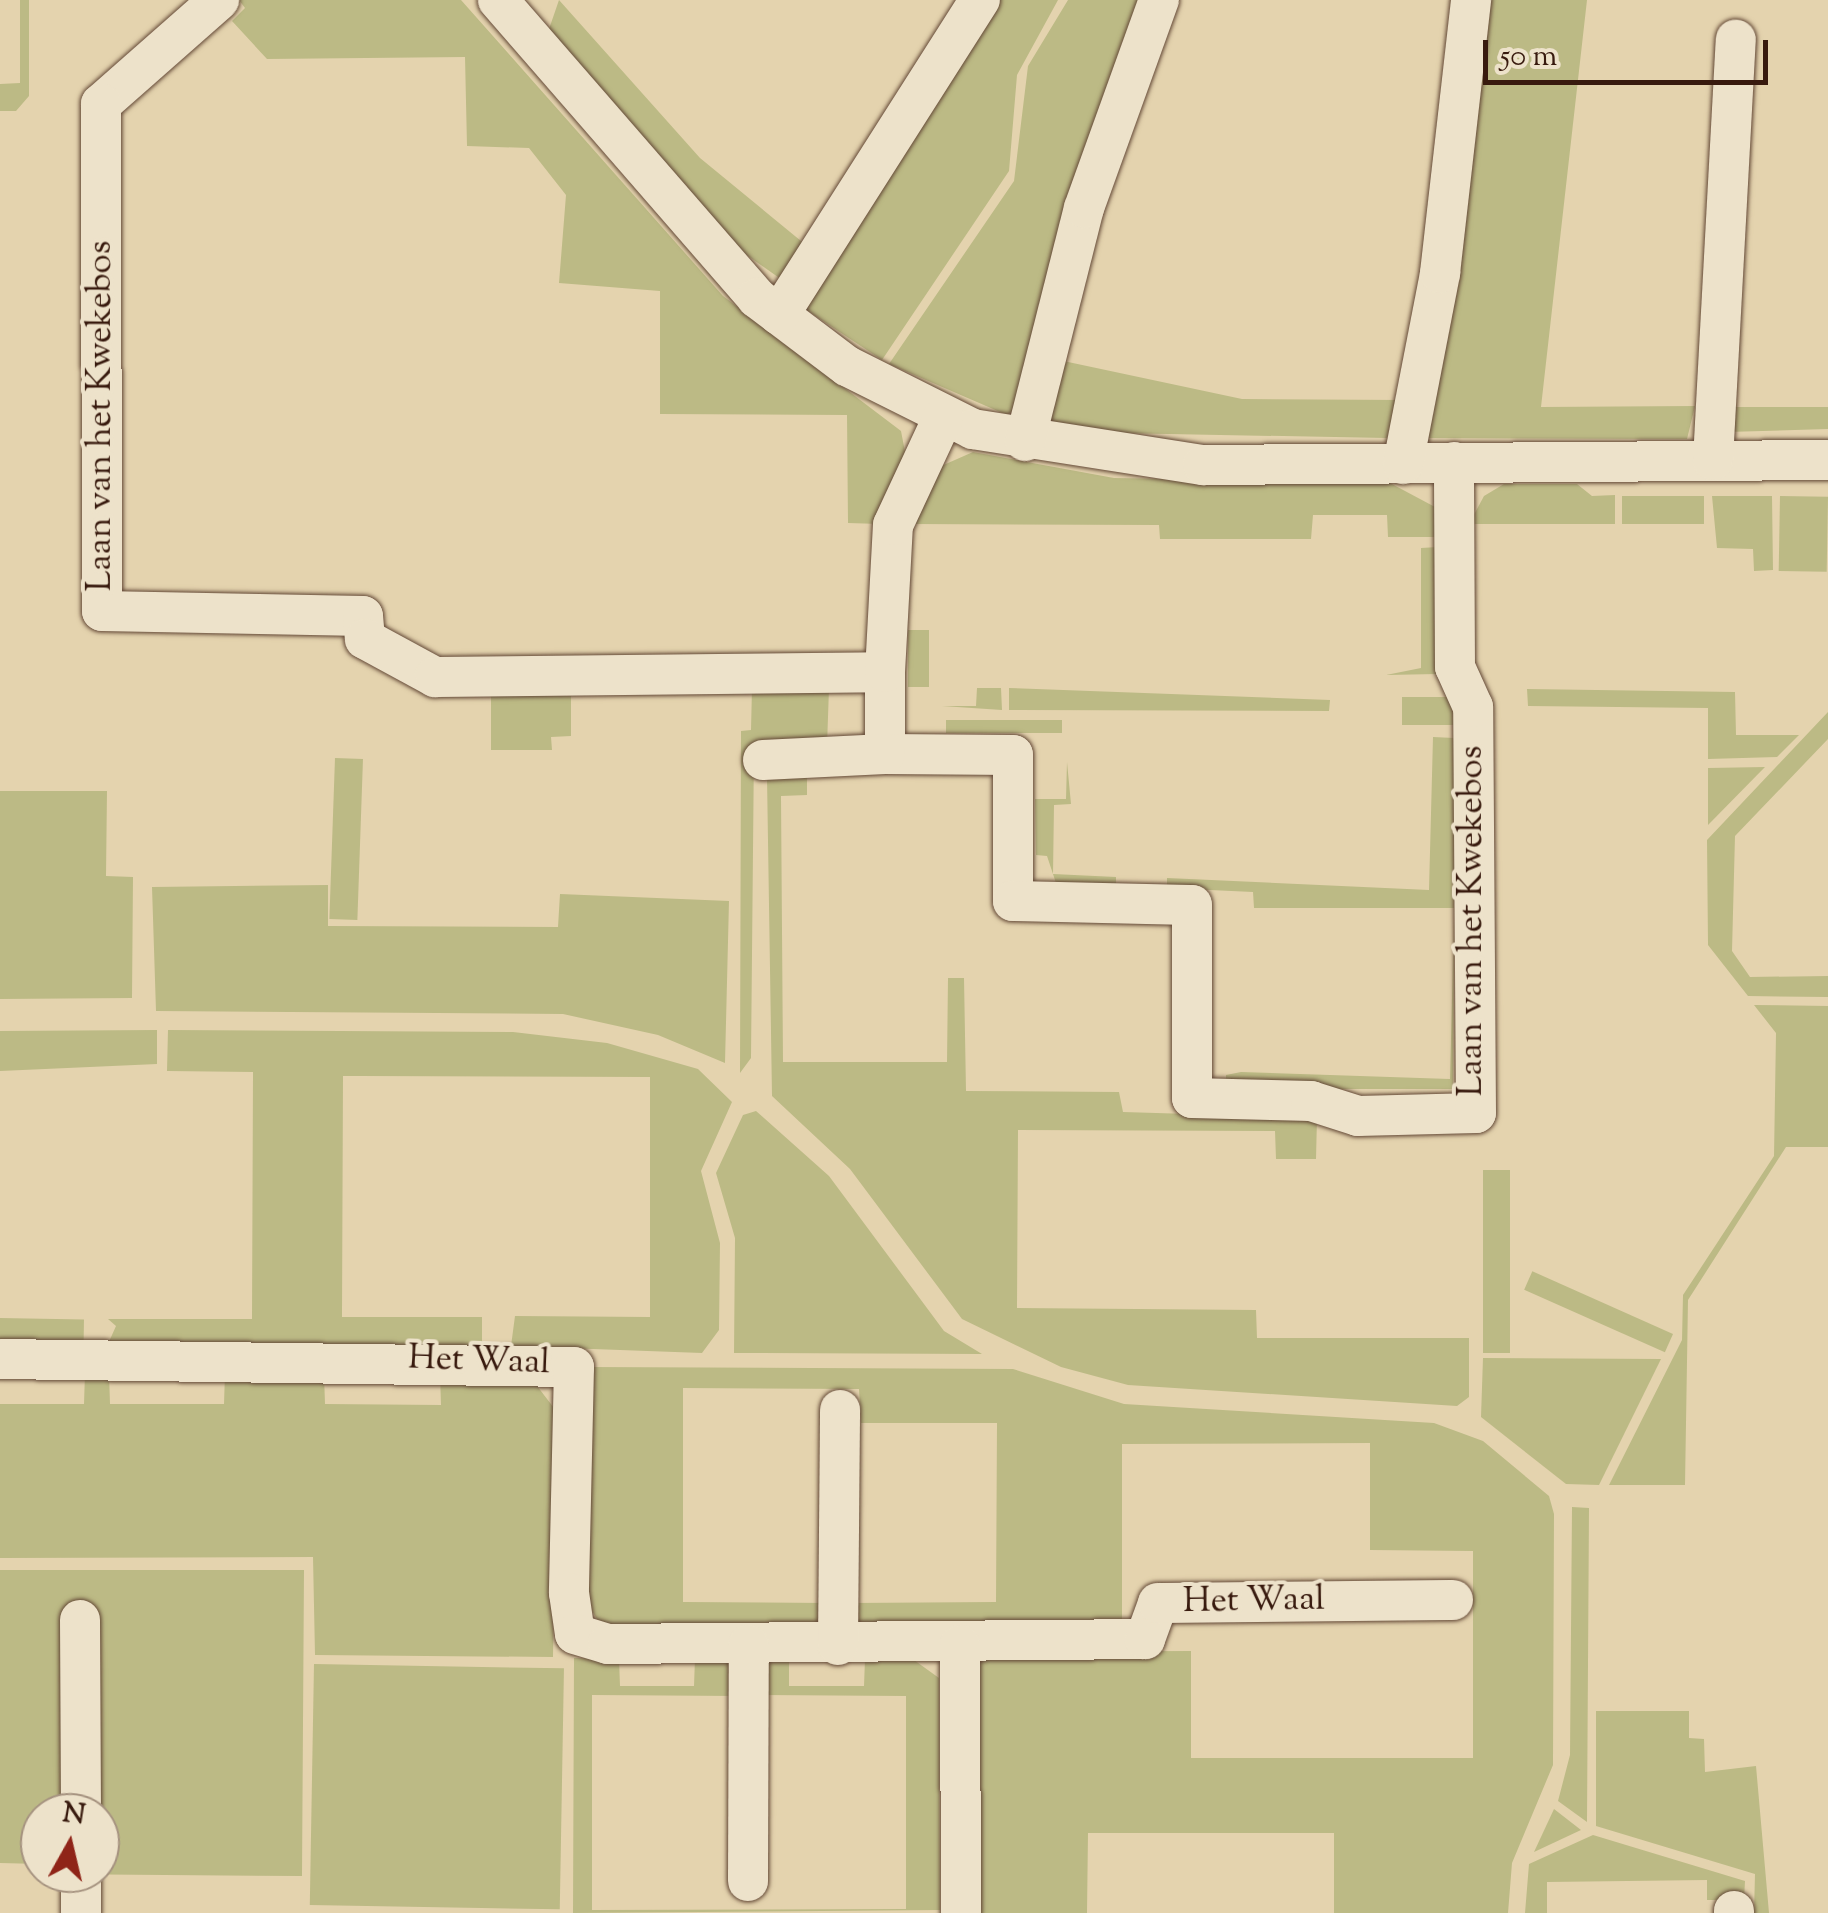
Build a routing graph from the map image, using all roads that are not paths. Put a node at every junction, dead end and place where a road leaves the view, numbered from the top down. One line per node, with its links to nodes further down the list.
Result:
1 (219, 0): 14 (street, Laan van het Kwekebos)
2 (980, 0): 7 (street)
3 (1159, 0): 9 (street)
4 (1471, 0): 13 (street)
5 (522, 9): 7 (street)
6 (1736, 40): 10 (street)
7 (779, 315): 8 (street)
8 (943, 418): 9 (street); 14 (street)
9 (1025, 441): 13 (street)
10 (1712, 460): 11 (street); 12 (street)
11 (1828, 460)
12 (1454, 462): 13 (street); 15 (street, Laan van het Kwekebos)
13 (1403, 464)
14 (885, 672): 15 (street)
15 (885, 754): 16 (street, Laan van het Kwekebos)
16 (763, 760)
17 (0, 1358): 22 (street, Het Waal)
18 (840, 1410): 21 (street)
19 (1453, 1600): 23 (street, Het Waal)
20 (80, 1620): 24 (street)
21 (838, 1644): 22 (street, Het Waal); 23 (street, Het Waal)
22 (749, 1645): 25 (street)
23 (960, 1645): 26 (street)
24 (80, 1793)
25 (748, 1882)
26 (961, 1913)

